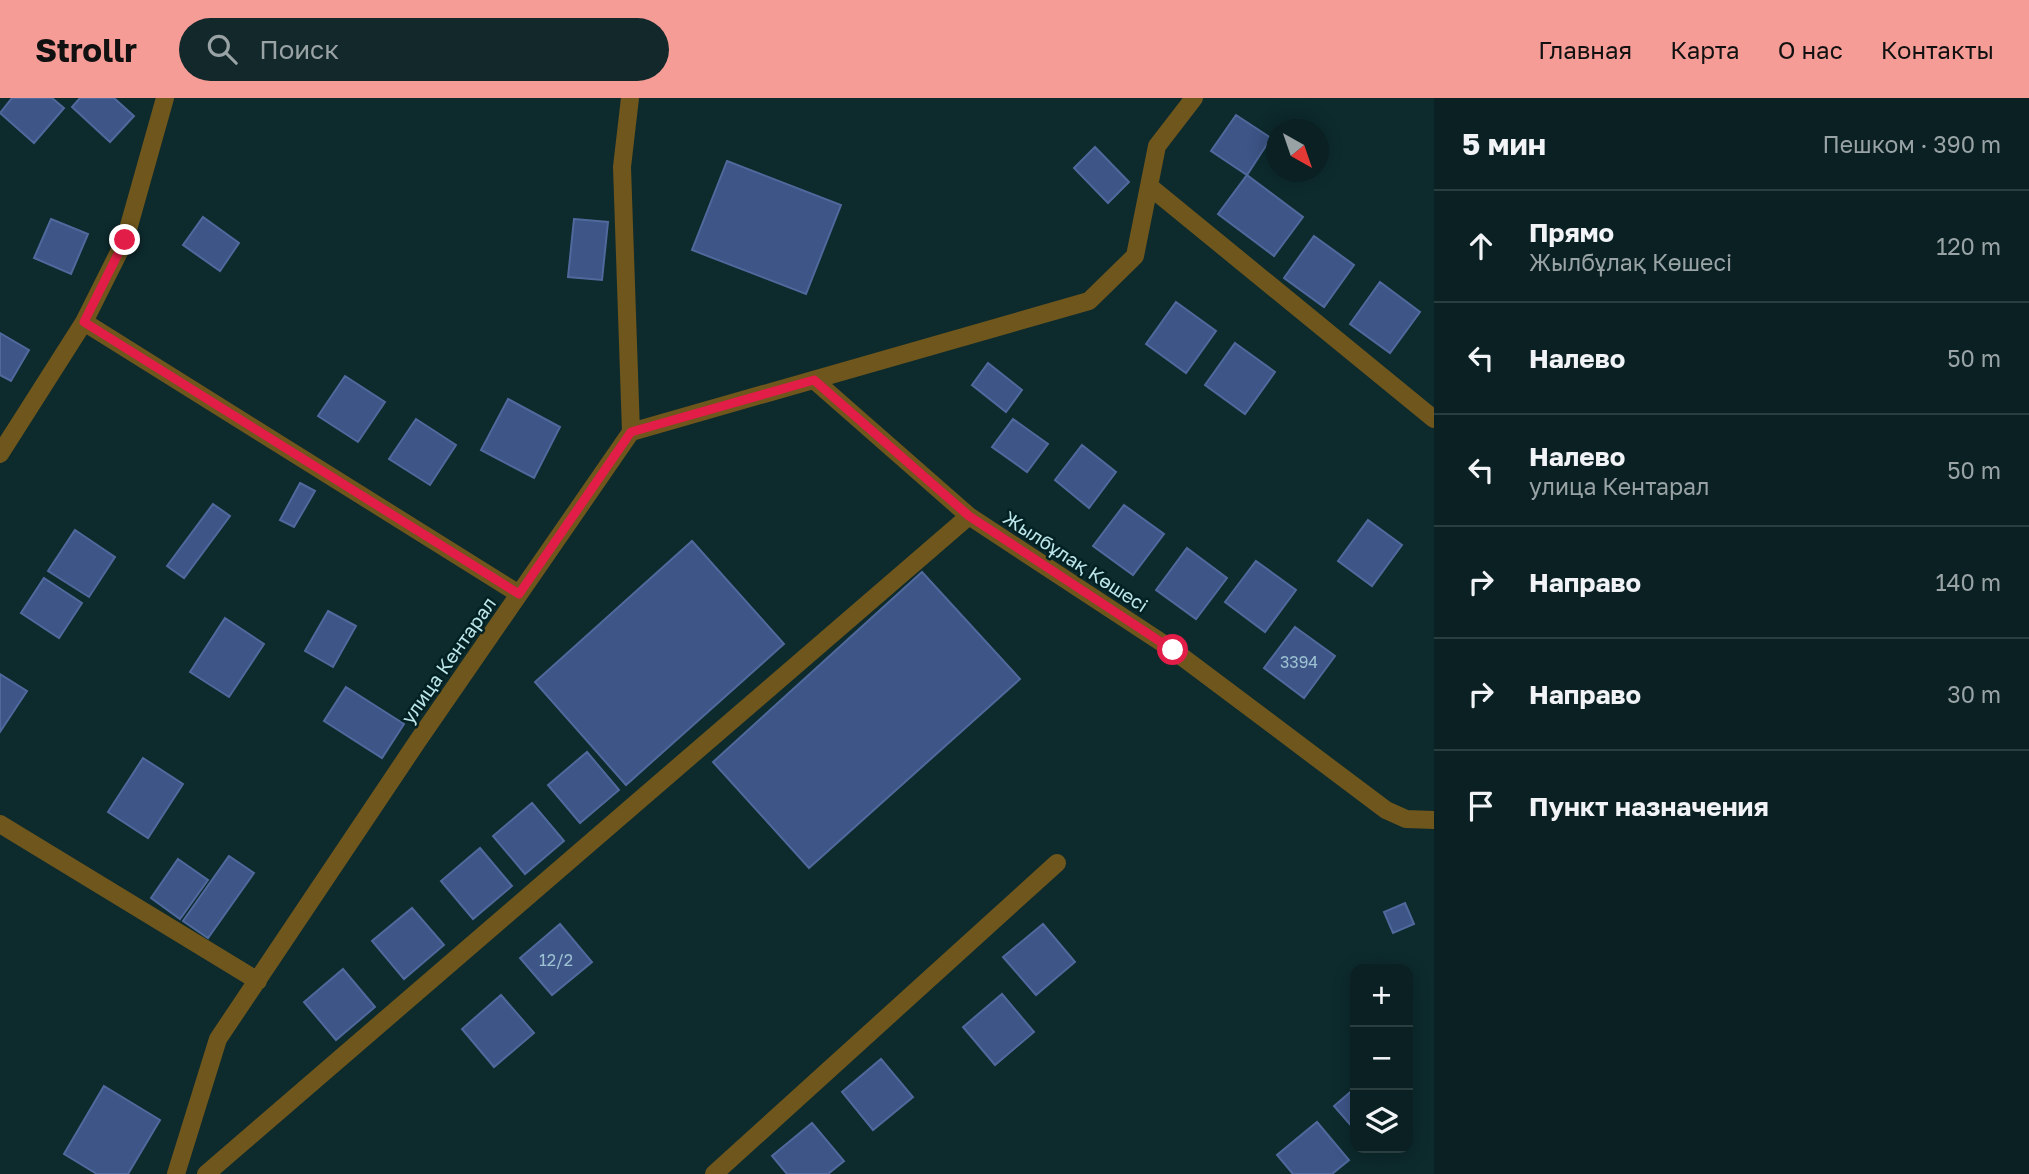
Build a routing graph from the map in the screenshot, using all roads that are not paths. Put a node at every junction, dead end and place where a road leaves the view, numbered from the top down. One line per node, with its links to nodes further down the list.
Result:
1 (165, 98): 5 (street)
2 (630, 98): 8 (street)
3 (1194, 98): 4 (street)
4 (1149, 186): 6 (street); 7 (street)
5 (84, 322): 9 (street); 11 (street)
6 (814, 380): 8 (street); 10 (street, Жылбұлақ Көшесі)
7 (1434, 419)
8 (631, 432): 11 (street, улица Кентарал)
9 (0, 454)
10 (969, 516): 12 (street, Жылбұлақ Көшесі); 17 (street)
11 (519, 594): 15 (street, улица Кентарал)
12 (1434, 820)
13 (0, 824): 15 (street)
14 (1057, 863): 18 (street)
15 (258, 981): 16 (street, улица Кентарал)
16 (176, 1174)
17 (206, 1174)
18 (713, 1174)

